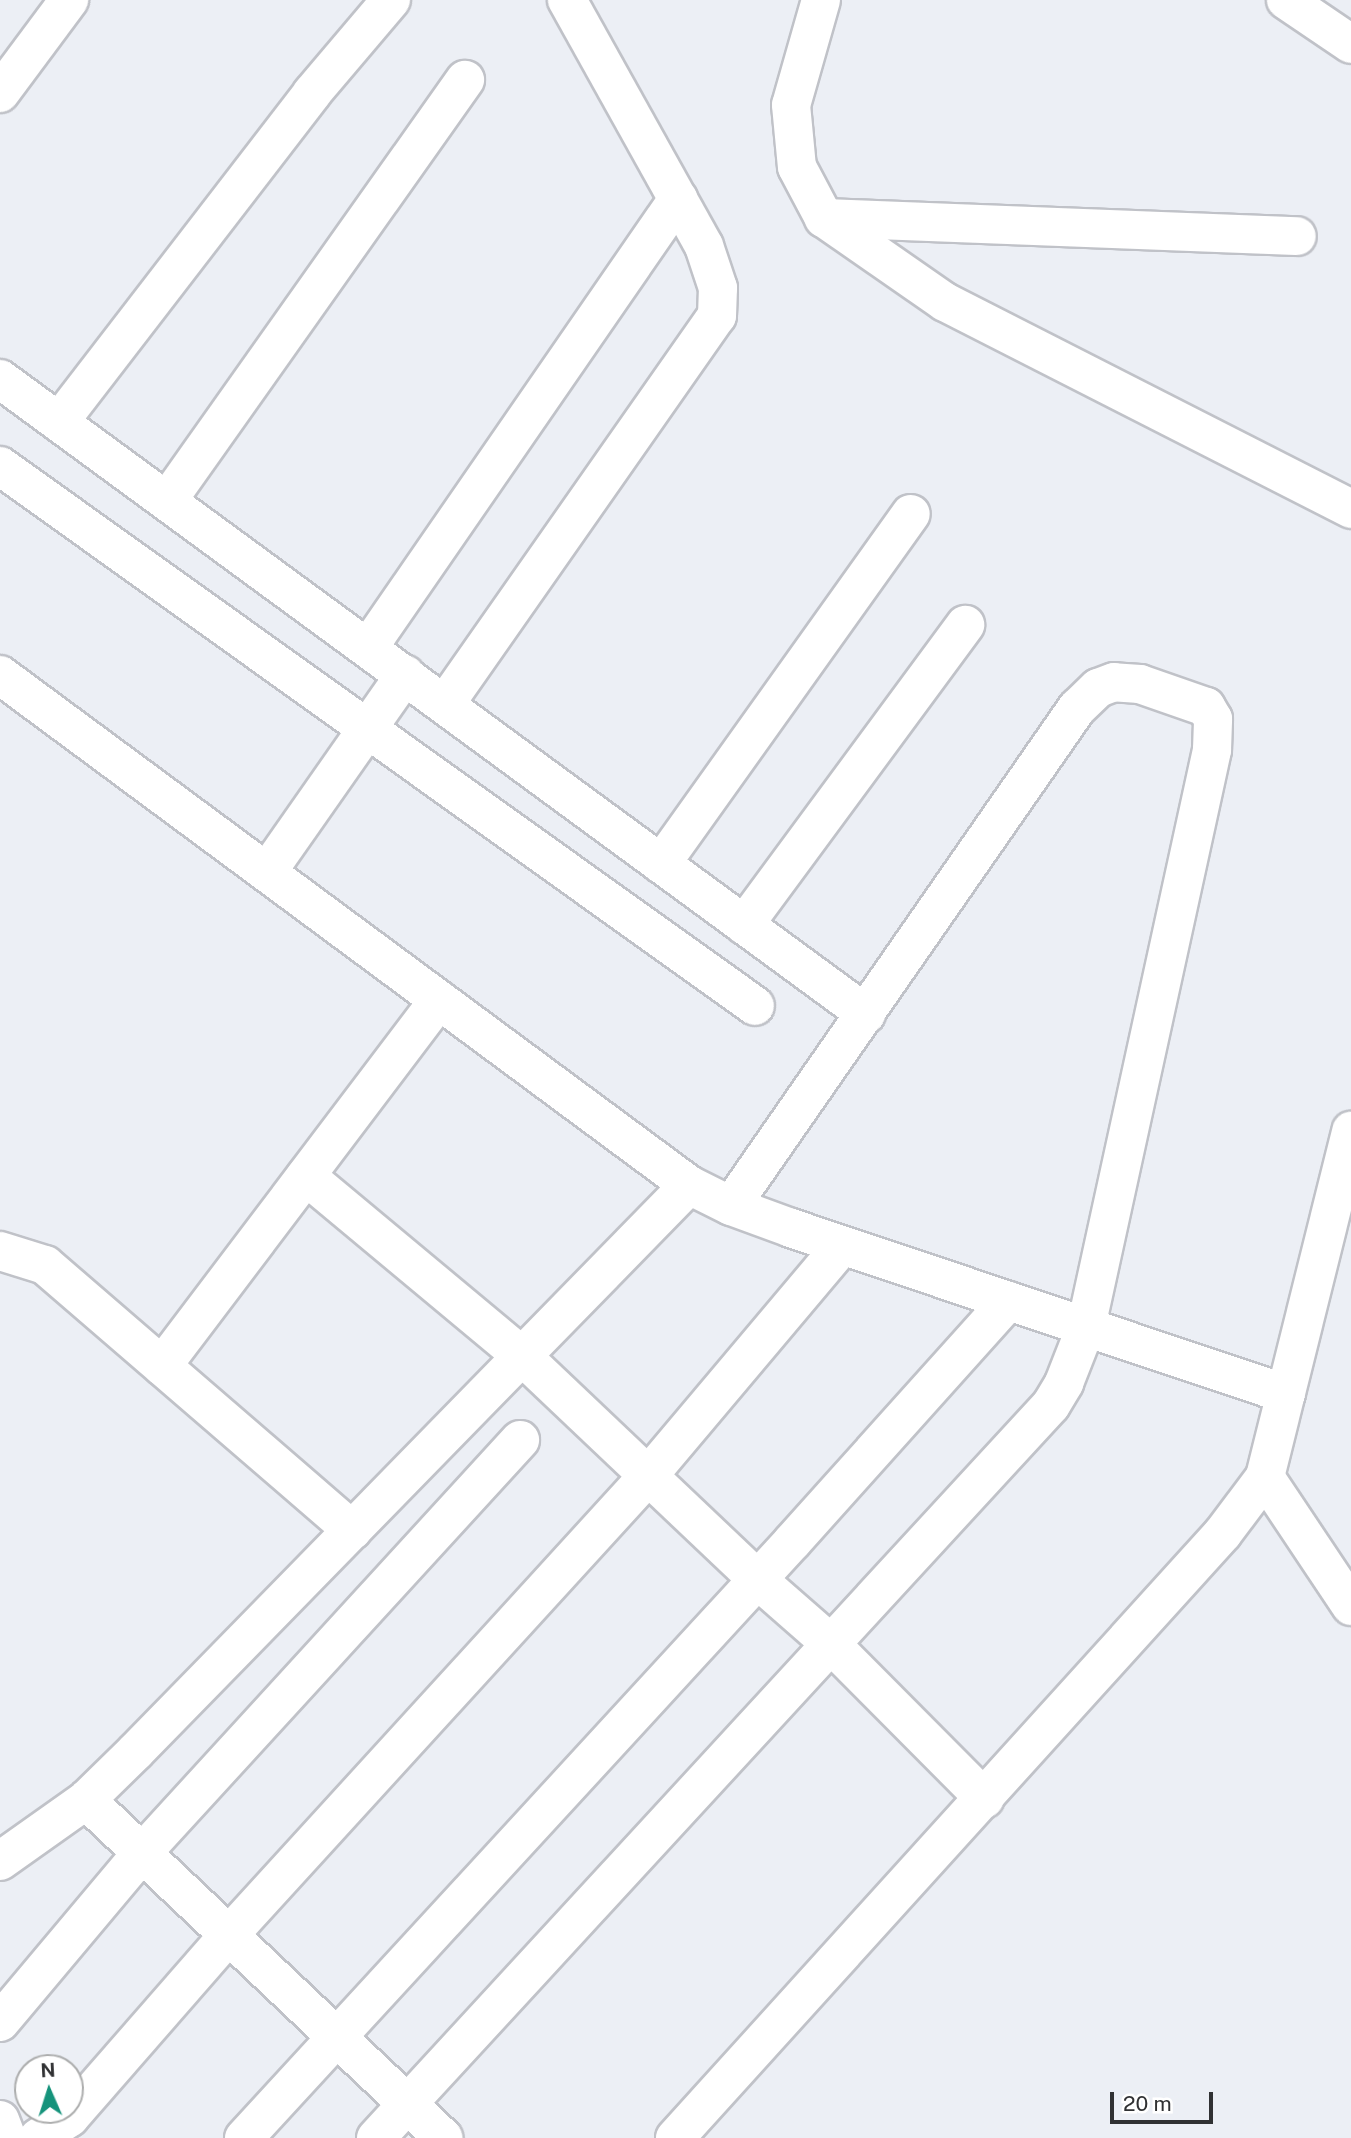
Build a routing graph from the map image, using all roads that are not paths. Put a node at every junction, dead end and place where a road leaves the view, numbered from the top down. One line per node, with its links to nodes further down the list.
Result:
1 (69, 0): 8 (street)
2 (391, 0): 13 (street)
3 (566, 0): 9 (street)
4 (821, 0): 10 (street)
5 (1286, 0): 6 (street)
6 (1351, 44)
7 (465, 80): 15 (street)
8 (0, 93)
9 (678, 199): 19 (street); 22 (street)
10 (824, 218): 11 (street); 16 (street)
11 (1297, 236)
12 (0, 379): 13 (street)
13 (60, 422): 15 (street)
14 (0, 467): 23 (street)
15 (167, 501): 19 (street)
16 (1351, 509)
17 (911, 514): 24 (street)
18 (965, 625): 26 (street)
19 (369, 648): 21 (street)
20 (0, 675): 25 (street)
21 (405, 675): 22 (street); 23 (street)
22 (445, 704): 24 (street)
23 (366, 730): 25 (street); 28 (street)
24 (661, 864): 26 (street)
25 (267, 872): 27 (street)
26 (744, 925): 29 (street)
27 (439, 1000): 31 (street); 32 (street)
28 (755, 1006)
29 (866, 1014): 33 (street); 37 (street)
30 (1351, 1131): 40 (street)
31 (306, 1176): 38 (street); 39 (street)
32 (689, 1185): 33 (street); 38 (street)
33 (731, 1206): 34 (street)
34 (842, 1246): 36 (street); 42 (street)
35 (0, 1251): 39 (street)
36 (1008, 1301): 37 (street); 45 (street)
37 (1086, 1327): 40 (street); 47 (street)
38 (522, 1356): 42 (street); 44 (street)
39 (162, 1366): 44 (street)
40 (1286, 1394): 43 (street)
41 (520, 1440): 50 (street)
42 (648, 1476): 45 (street); 52 (street)
43 (1265, 1477): 46 (street); 48 (street)
44 (352, 1530): 49 (street)
45 (758, 1580): 47 (street); 54 (street)
46 (1351, 1606)
47 (831, 1644): 48 (street); 55 (street)
48 (985, 1799): 62 (street)
49 (86, 1800): 50 (street); 51 (street)
50 (142, 1853): 52 (street); 53 (street)
51 (0, 1861)
52 (229, 1935): 54 (street); 58 (street)
53 (0, 2022)
54 (338, 2038): 55 (street); 59 (street)
55 (408, 2103): 60 (street); 61 (street)
56 (0, 2120): 57 (street)
57 (7, 2138)
58 (38, 2138)
59 (244, 2138)
60 (376, 2138)
61 (444, 2138)
62 (676, 2138)

